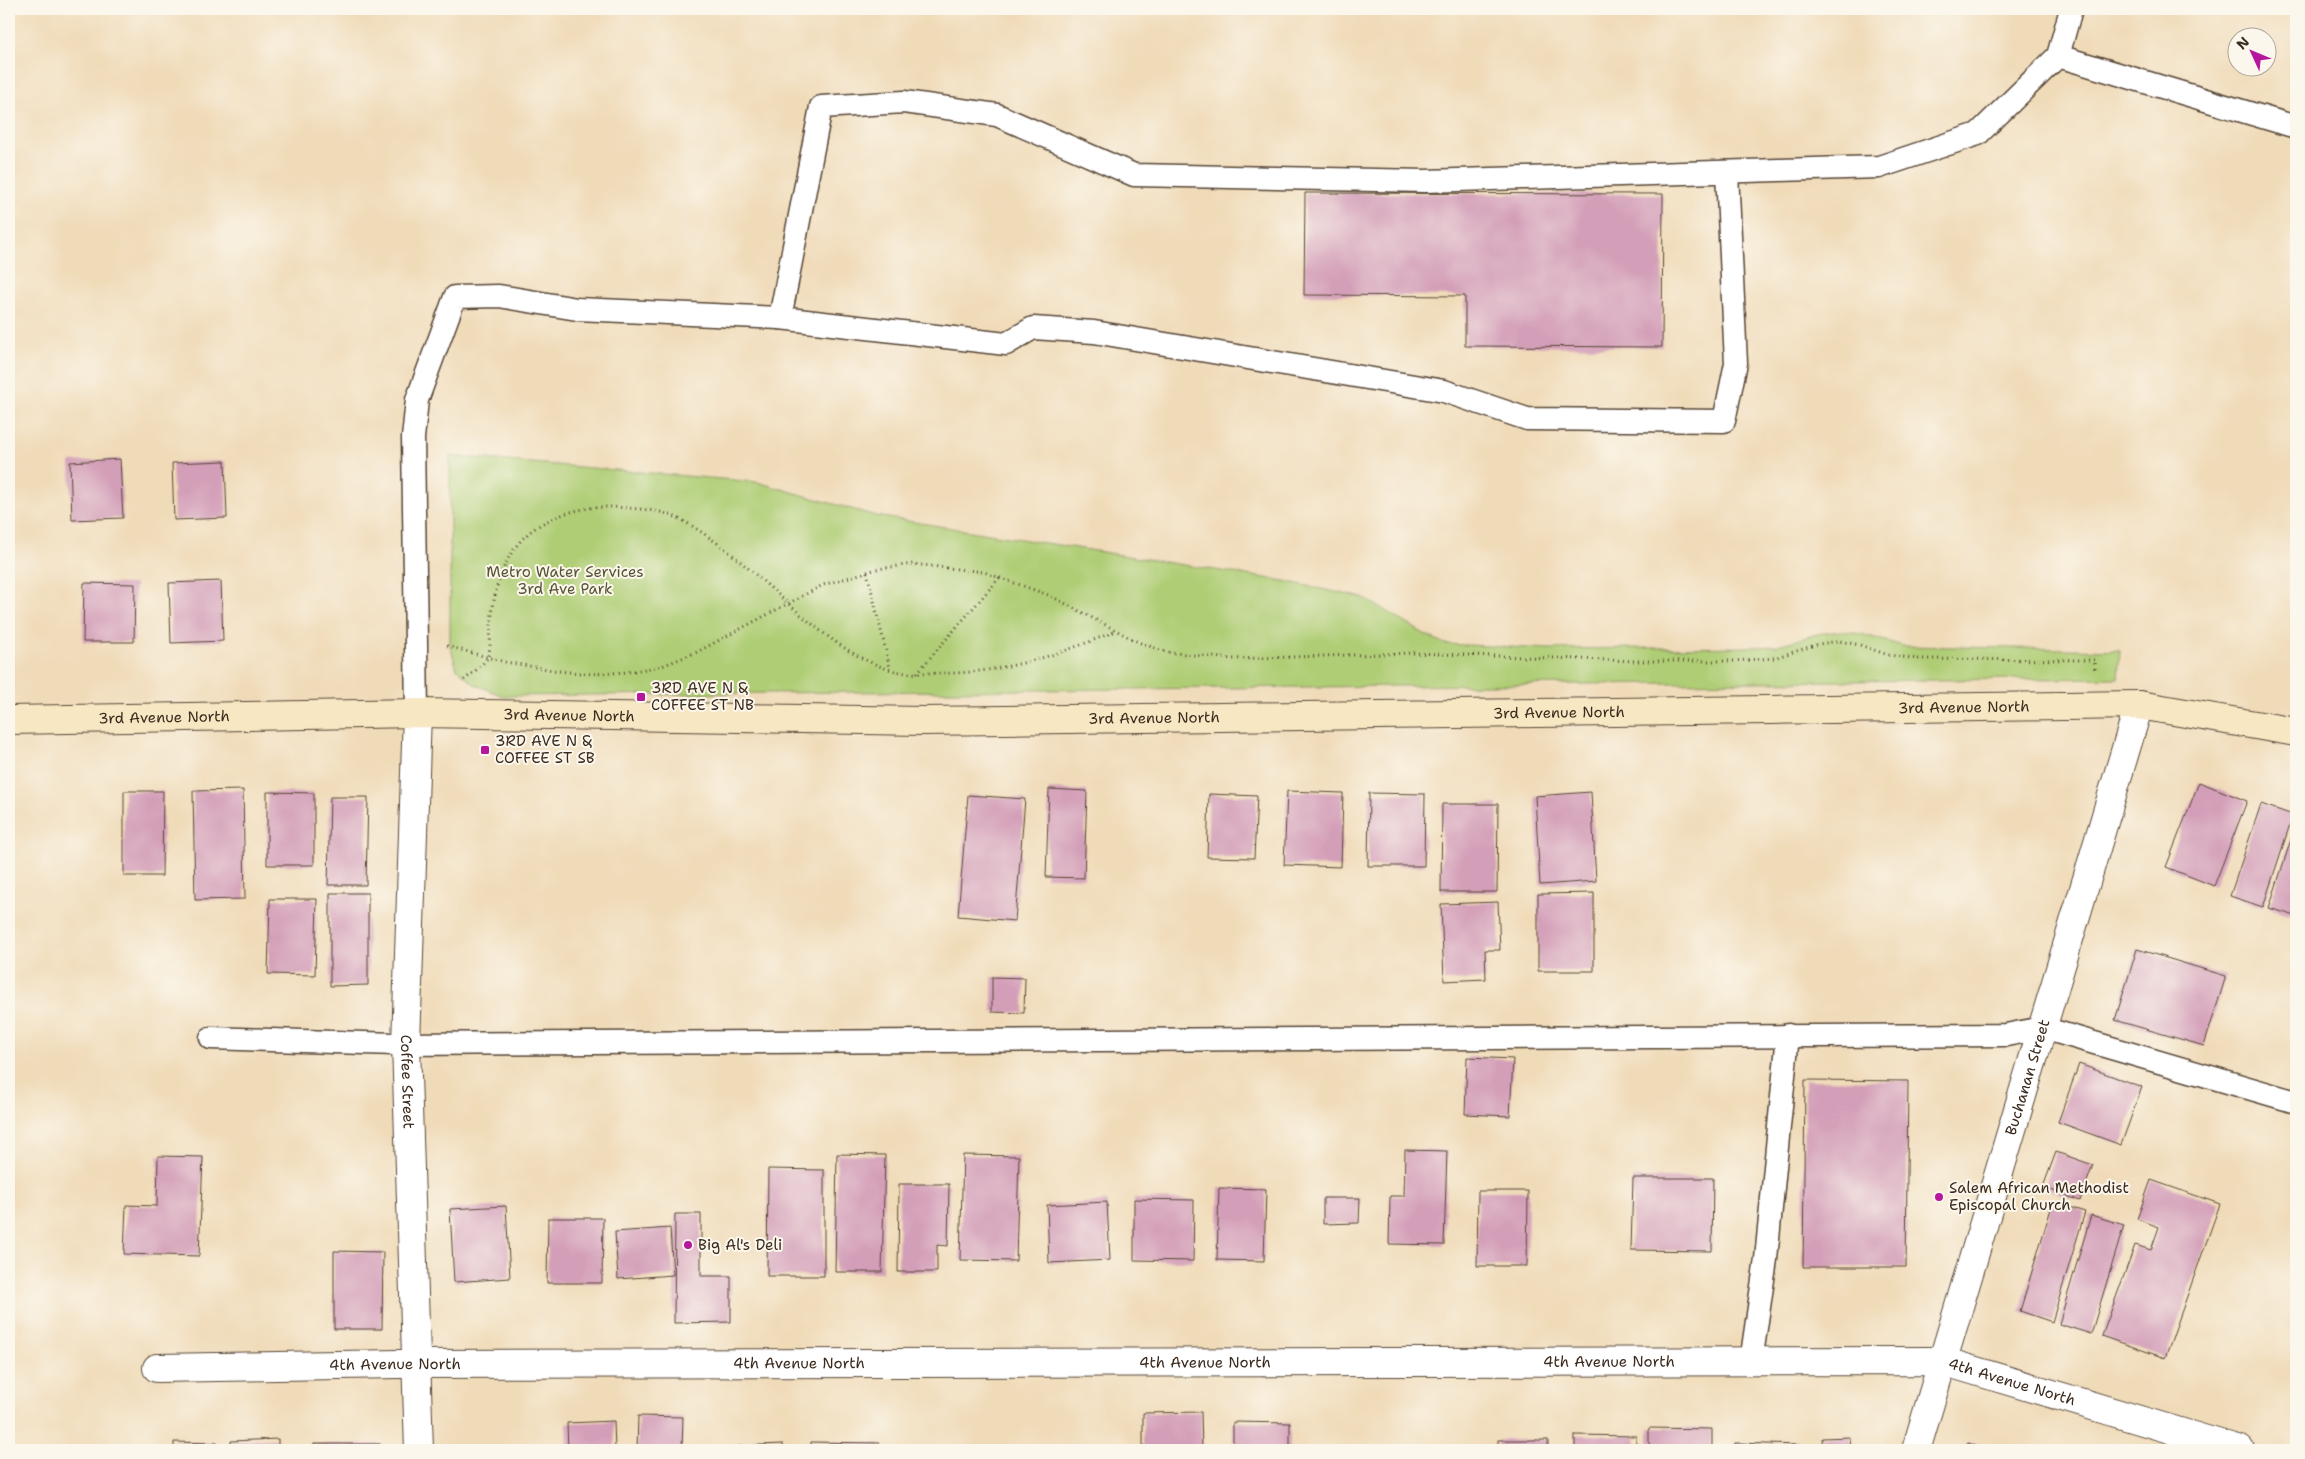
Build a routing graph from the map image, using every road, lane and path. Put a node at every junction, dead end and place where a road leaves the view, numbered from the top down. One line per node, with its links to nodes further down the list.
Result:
1 (2072, 9): 2 (lane)
2 (2058, 56): 3 (lane); 4 (lane)
3 (2296, 127)
4 (1727, 172): 5 (lane); 5 (lane)
5 (780, 318): 10 (lane)
6 (866, 572): 7 (path); 8 (path); 12 (path)
7 (1000, 577): 9 (path); 13 (path)
8 (789, 603): 11 (path); 11 (path); 12 (path)
9 (1116, 631): 13 (path); 15 (path)
10 (417, 646): 11 (path); 16 (lane)
11 (488, 657)
12 (890, 669): 13 (path)
13 (917, 673)
14 (2139, 705): 15 (street, 3rd Avenue North); 18 (street, 3rd Avenue North); 19 (street, Buchanan Street)
15 (2096, 706): 16 (street, 3rd Avenue North)
16 (417, 713): 17 (street, 3rd Avenue North); 22 (street, Coffee Street)
17 (19, 720)
18 (2296, 732)
19 (2044, 1028): 20 (lane); 23 (lane); 24 (street, Buchanan Street)
20 (1788, 1035): 22 (lane); 25 (lane)
21 (211, 1038): 22 (lane)
22 (406, 1044): 26 (street, Coffee Street)
23 (2296, 1102)
24 (1942, 1361): 25 (street, 4th Avenue North); 29 (street, Buchanan Street); 30 (street, 4th Avenue North)
25 (1751, 1362): 26 (street, 4th Avenue North)
26 (418, 1364): 27 (street, 4th Avenue North); 28 (street, Coffee Street)
27 (157, 1368)
28 (419, 1450)
29 (1916, 1450)
30 (2240, 1450)

